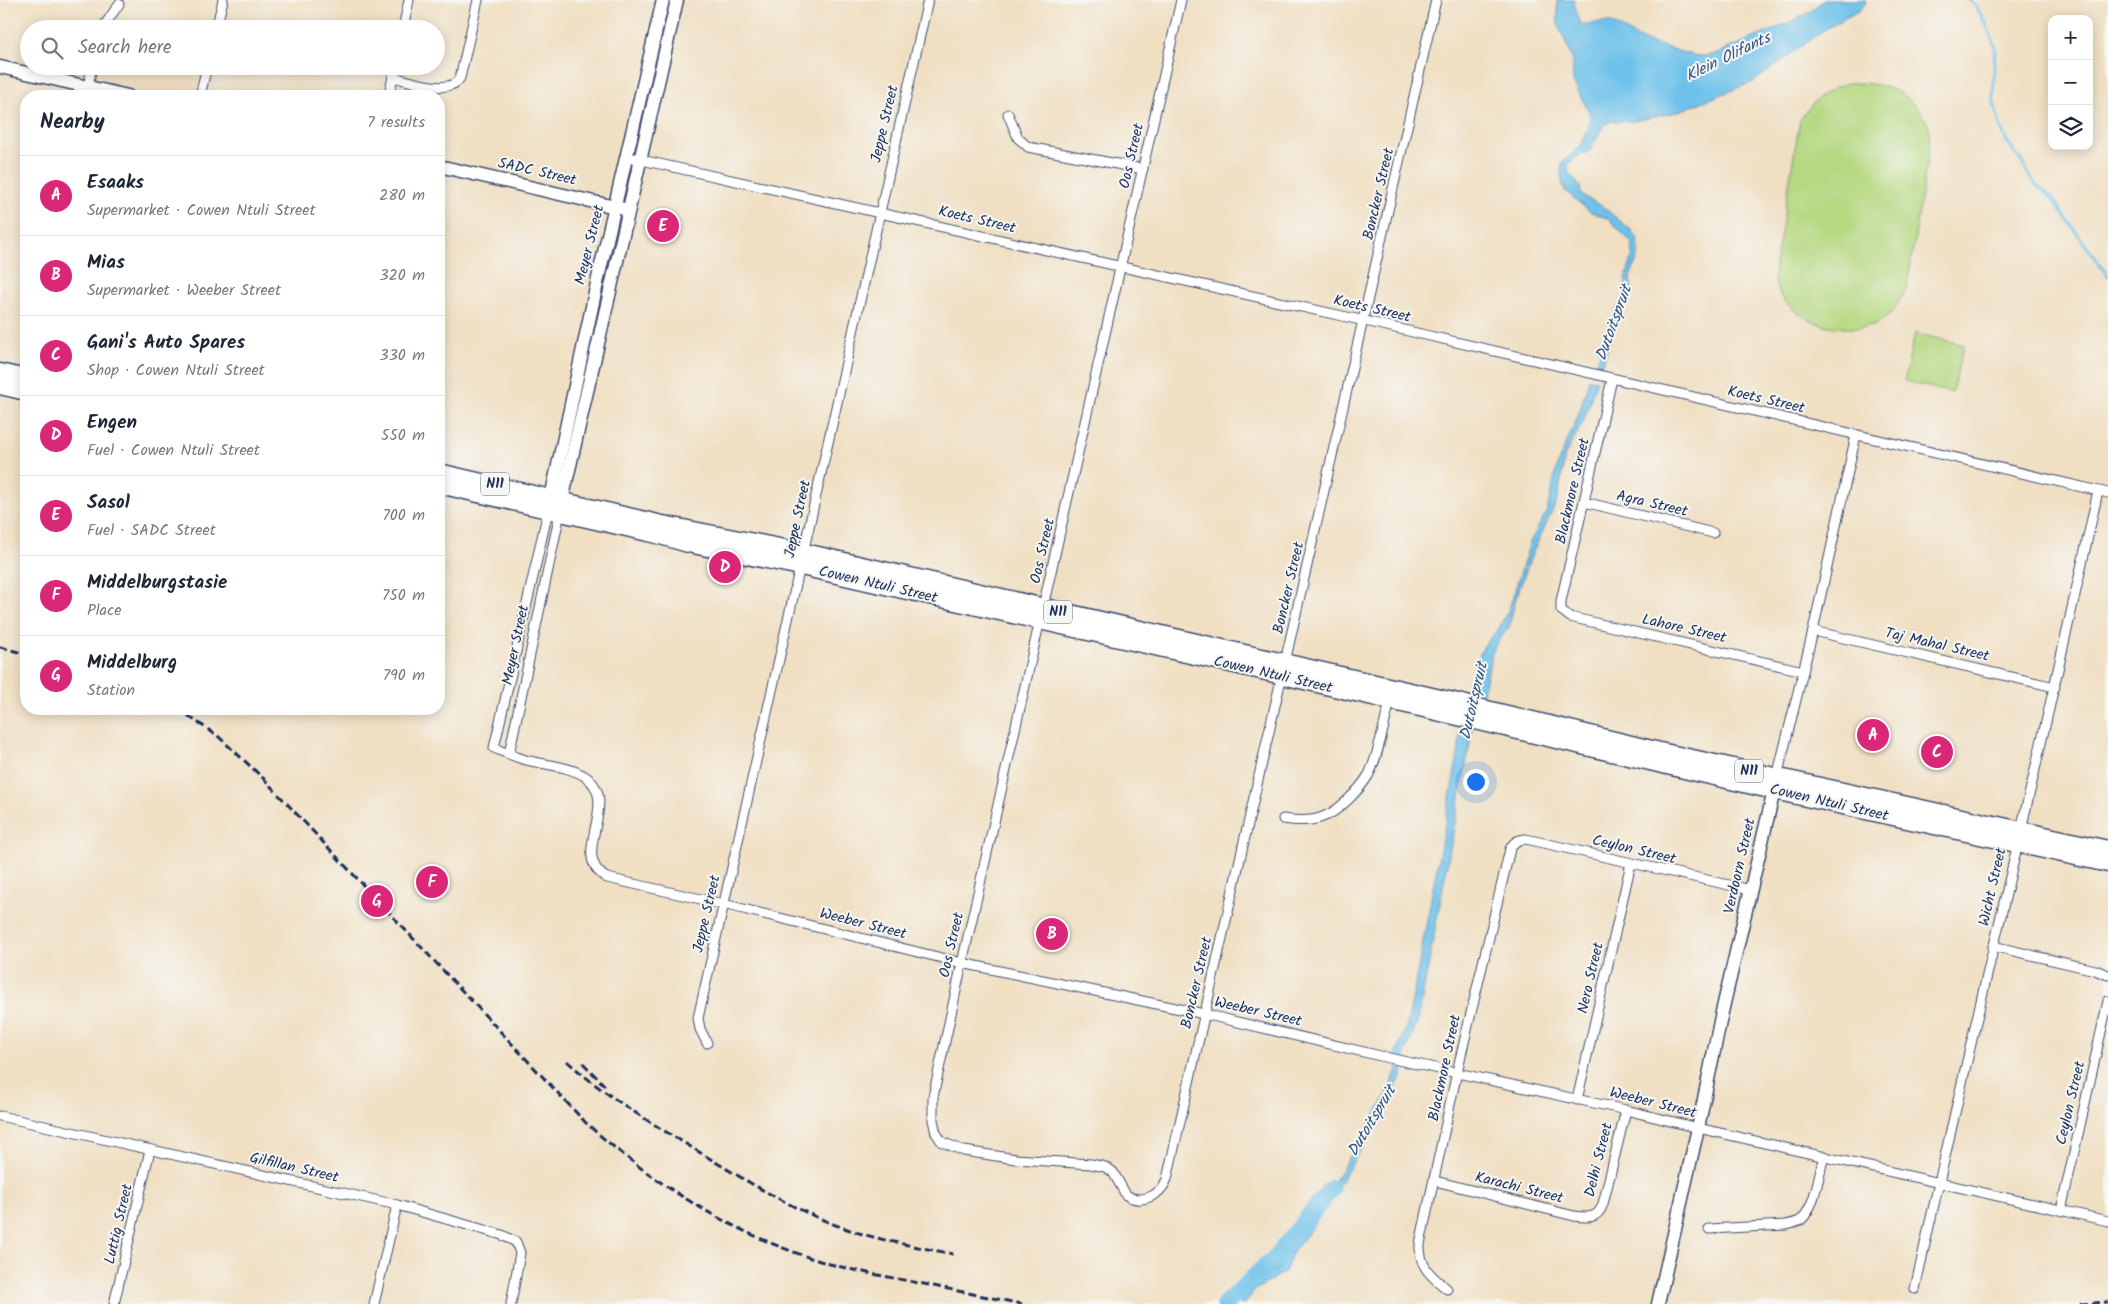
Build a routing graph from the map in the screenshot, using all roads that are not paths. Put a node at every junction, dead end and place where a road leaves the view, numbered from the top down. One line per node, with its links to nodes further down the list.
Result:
1 (223, 0): 11 (street)
2 (410, 0): 12 (street)
3 (478, 0): 18 (street)
4 (663, 0): 24 (street, Meyer Street)
5 (677, 0): 25 (street)
6 (928, 0): 29 (street, Jeppe Street)
7 (1181, 0): 27 (street, Oos Street)
8 (1436, 0): 31 (street, Boncker Street)
9 (119, 4): 10 (street)
10 (108, 20)
11 (218, 20)
12 (405, 20)
13 (0, 68): 14 (street)
14 (20, 72)
15 (32, 75): 19 (street)
16 (90, 75): 19 (street)
17 (205, 75): 21 (street)
18 (393, 77): 22 (street)
19 (88, 87): 20 (street)
20 (101, 90)
21 (201, 90)
22 (390, 90)
23 (1008, 114): 27 (street)
24 (628, 157): 25 (street, Koets Street); 28 (street, Meyer Street)
25 (641, 160): 28 (street); 29 (street, Koets Street)
26 (445, 167): 28 (street, SADC Street)
27 (1143, 170): 30 (street, Oos Street)
28 (622, 208): 43 (street, Meyer Street)
29 (879, 212): 30 (street, Koets Street); 45 (street, Jeppe Street)
30 (1122, 266): 31 (street, Koets Street); 47 (street, Oos Street)
31 (1364, 321): 34 (street, Koets Street); 49 (street, Boncker Street)
32 (0, 372): 33 (highway)
33 (20, 377)
34 (1612, 379): 37 (street, Koets Street); 42 (street, Blackmore Street)
35 (0, 386): 36 (highway)
36 (20, 391)
37 (1856, 435): 40 (street, Koets Street); 48 (street, Verdoorn Street)
38 (445, 474): 43 (highway, Cowen Ntuli Street / N11)
39 (445, 486): 43 (highway, Cowen Ntuli Street / N11)
40 (2098, 491): 41 (street, Koets Street); 51 (street, Wicht Street)
41 (2108, 493)
42 (1584, 502): 44 (street, Agra Street); 46 (street, Blackmore Street)
43 (555, 505): 45 (highway, Cowen Ntuli Street / N11); 54 (street, Meyer Street); 55 (street, Meyer Street)
44 (1712, 532)
45 (803, 560): 47 (highway, Cowen Ntuli Street / N11); 64 (street, Jeppe Street)
46 (1561, 610): 50 (street, Lahore Street)
47 (1042, 615): 49 (highway, Cowen Ntuli Street / N11); 66 (street, Oos Street)
48 (1813, 631): 50 (street, Verdoorn Street); 51 (street, Taj Mahal Street)
49 (1284, 669): 52 (highway, Cowen Ntuli Street / N11); 53 (highway, Cowen Ntuli Street / N11); 69 (street, Boncker Street)
50 (1803, 671): 56 (street, Verdoorn Street)
51 (2055, 687): 58 (street, Wicht Street)
52 (1390, 702): 53 (highway, Cowen Ntuli Street / N11); 57 (street)
53 (1456, 710): 56 (highway, Cowen Ntuli Street / N11)
54 (494, 748): 55 (street, Weeber Street)
55 (509, 754): 64 (street, Weeber Street)
56 (1776, 784): 58 (highway, Cowen Ntuli Street / N11); 63 (street, Verdoorn Street)
57 (1283, 819)
58 (2018, 836): 60 (highway, Cowen Ntuli Street / N11); 62 (highway, Cowen Ntuli Street / N11); 65 (street, Wicht Street)
59 (1513, 844): 61 (street, Ceylon Street); 71 (street, Blackmore Street)
60 (2108, 849)
61 (1631, 863): 63 (street, Ceylon Street); 72 (street, Nero Street)
62 (2108, 864)
63 (1751, 890): 75 (street, Verdoorn Street)
64 (723, 904): 66 (street, Weeber Street); 70 (street, Jeppe Street)
65 (1993, 946): 67 (street); 79 (street, Wicht Street)
66 (962, 963): 69 (street, Weeber Street); 80 (street, Oos Street)
67 (2108, 975)
68 (2108, 1001): 82 (street, Ceylon Street)
69 (1204, 1014): 71 (street, Weeber Street); 80 (street, Boncker Street)
70 (707, 1043)
71 (1458, 1072): 72 (street, Weeber Street); 78 (street, Blackmore Street)
72 (1577, 1100): 73 (street, Weeber Street)
73 (1626, 1110): 75 (street, Weeber Street); 83 (street, Delhi Street)
74 (0, 1116): 76 (street, Gilfillan Street)
75 (1698, 1128): 77 (street, Weeber Street); 91 (street, Verdoorn Street)
76 (150, 1150): 81 (street, Gilfillan Street); 88 (street, Luttig Street)
77 (1824, 1156): 79 (street, Weeber Street); 85 (street)
78 (1435, 1181): 83 (street, Karachi Street); 86 (street, Blackmore Street)
79 (1939, 1181): 82 (street, Weeber Street); 87 (street, Wicht Street)
80 (1166, 1182)
81 (396, 1205): 89 (street); 90 (street, Gilfillan Street)
82 (2061, 1210): 84 (street, Weeber Street)
83 (1596, 1216)
84 (2108, 1221)
85 (1709, 1229)
86 (1447, 1289)
87 (1915, 1289)
88 (114, 1304)
89 (374, 1304)
90 (510, 1304)
91 (1658, 1304)

